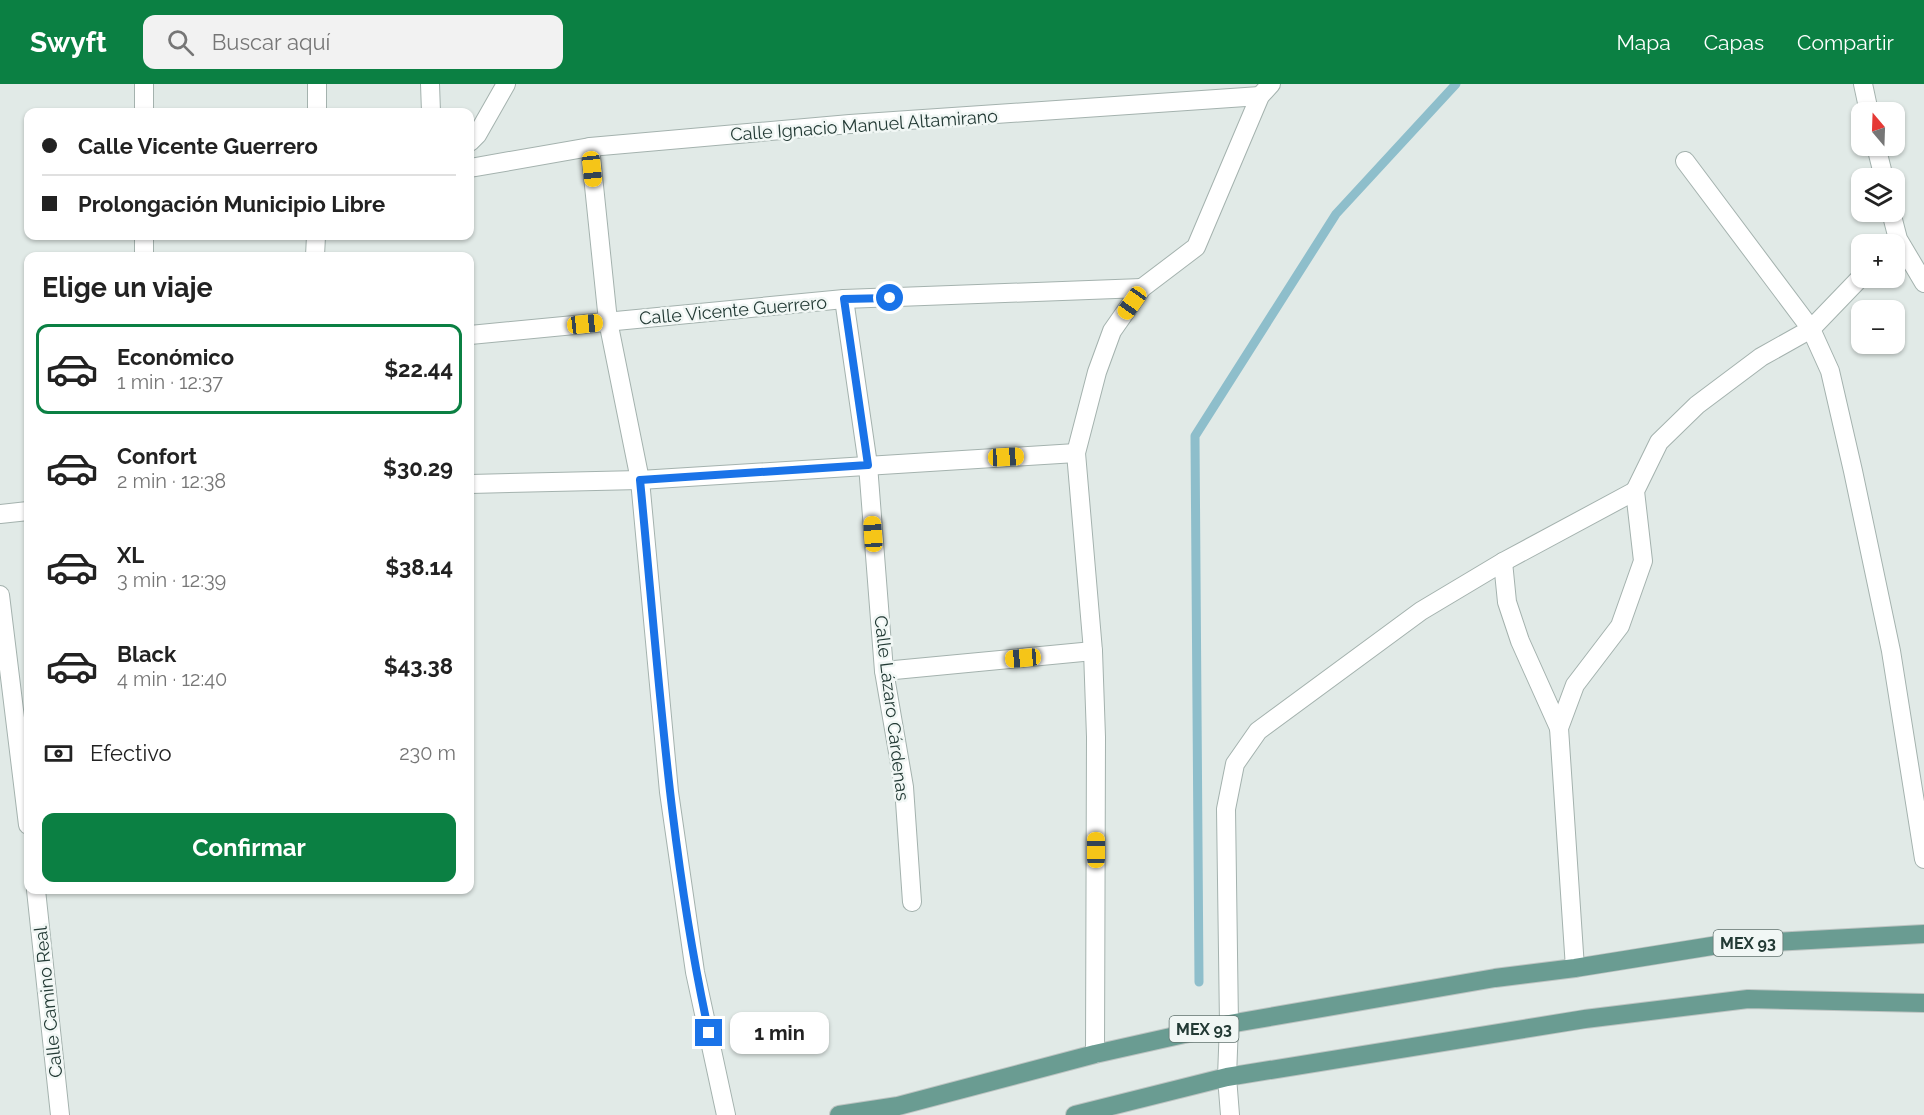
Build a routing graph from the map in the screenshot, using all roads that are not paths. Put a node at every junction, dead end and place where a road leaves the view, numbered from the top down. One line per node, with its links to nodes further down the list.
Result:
1 (144, 84): 8 (street)
2 (317, 84): 9 (street)
3 (430, 84): 10 (street)
4 (506, 84): 11 (street)
5 (1863, 84): 7 (street)
6 (1265, 90): 12 (street, Calle Ignacio Manuel Altamirano); 18 (street)
7 (1867, 102)
8 (144, 108)
9 (317, 108)
10 (431, 108)
11 (474, 138)
12 (590, 147): 14 (street, Calle Ignacio Manuel Altamirano); 20 (street)
13 (1685, 161): 21 (street)
14 (474, 167)
15 (1905, 256): 16 (street)
16 (1924, 283)
17 (1851, 287): 21 (street)
18 (1142, 288): 19 (street, Calle Vicente Guerrero); 23 (street)
19 (844, 299): 20 (street, Calle Vicente Guerrero); 24 (street, Calle Lázaro Cárdenas)
20 (608, 321): 22 (street, Calle Vicente Guerrero); 25 (street)
21 (1810, 328): 27 (street); 36 (street)
22 (474, 335)
23 (1076, 453): 24 (street); 32 (street)
24 (868, 465): 25 (street); 33 (street, Calle Lázaro Cárdenas)
25 (640, 480): 26 (street); 46 (street)
26 (474, 484)
27 (1635, 491): 30 (street); 34 (street)
28 (24, 511): 29 (street)
29 (0, 514)
30 (1503, 562): 34 (street); 42 (street)
31 (0, 595): 35 (street)
32 (1093, 651): 33 (street); 43 (street)
33 (884, 671): 38 (street, Calle Lázaro Cárdenas)
34 (1559, 728): 40 (street)
35 (24, 792)
36 (1924, 859)
37 (36, 894): 45 (street, Calle Camino Real)
38 (912, 903)
39 (1924, 934): 40 (main road, MEX 93)
40 (1575, 968): 42 (main road, MEX 93)
41 (1924, 1003): 44 (main road)
42 (1229, 1024): 43 (main road, MEX 93); 44 (street)
43 (1095, 1054): 47 (main road, MEX 93)
44 (1227, 1077): 48 (main road); 49 (street)
45 (60, 1115)
46 (726, 1115)
47 (839, 1115)
48 (1075, 1115)
49 (1230, 1115)

